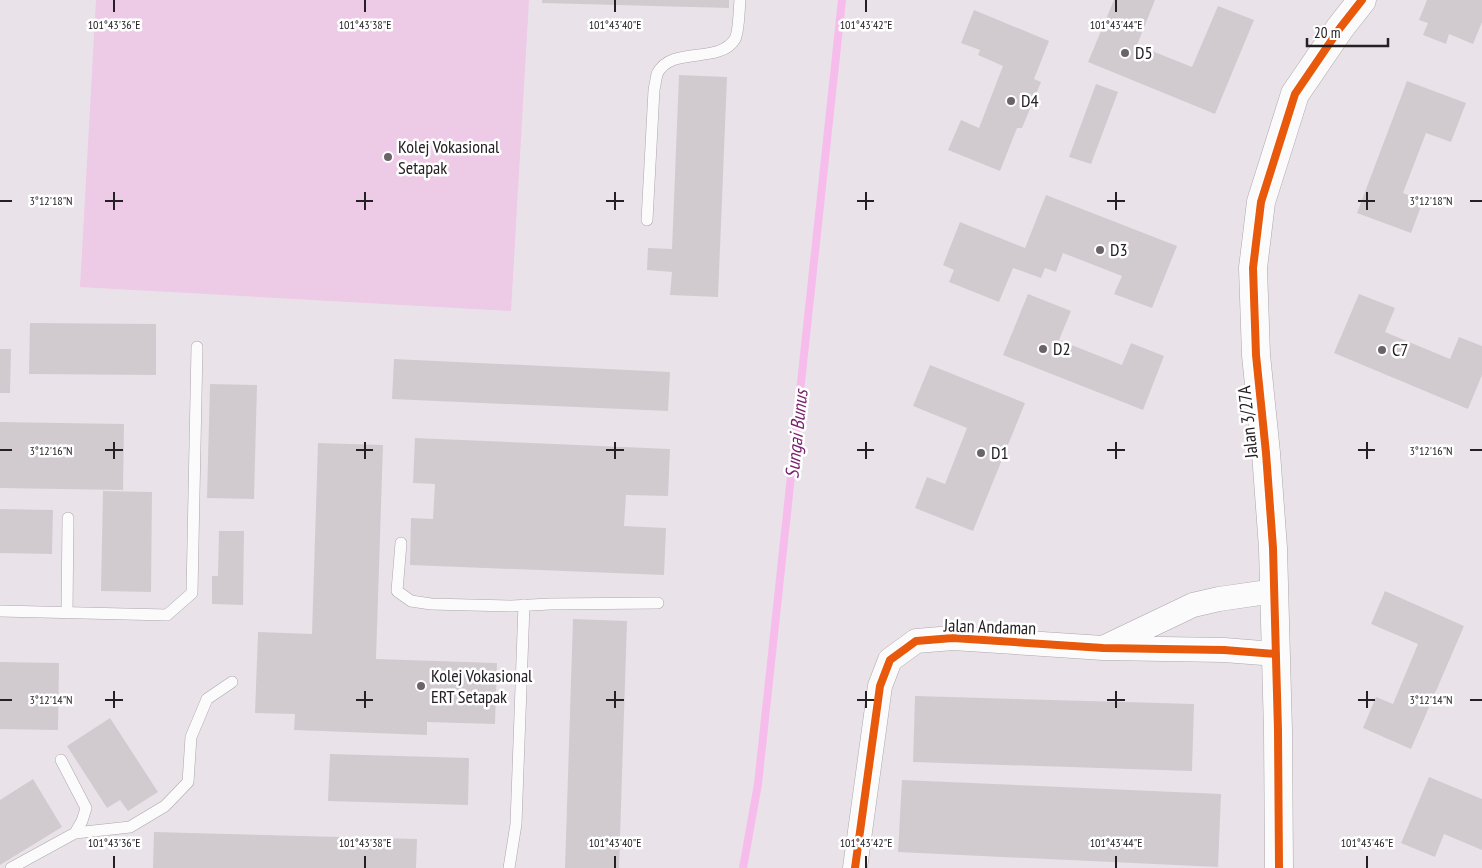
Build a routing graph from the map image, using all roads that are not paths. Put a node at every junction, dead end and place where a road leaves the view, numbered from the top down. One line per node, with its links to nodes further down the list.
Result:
1 (740, 0): 3 (lane)
2 (1362, 0): 7 (street, Jalan 3/27A)
3 (647, 220)
4 (197, 347): 11 (lane)
5 (68, 518): 11 (lane)
6 (401, 542): 9 (lane)
7 (1274, 591): 12 (street, Jalan Andaman); 13 (street, Jalan 3/27A)
8 (658, 603): 9 (lane)
9 (524, 605): 18 (lane)
10 (0, 611): 11 (lane)
11 (67, 612)
12 (1103, 648): 13 (street, Jalan Andaman); 19 (street, Jalan Andaman)
13 (1276, 654): 20 (street, Jalan 3/27A)
14 (232, 682): 16 (lane)
15 (61, 760): 16 (lane)
16 (75, 833): 17 (lane)
17 (11, 868)
18 (509, 868)
19 (855, 868)
20 (1279, 868)

